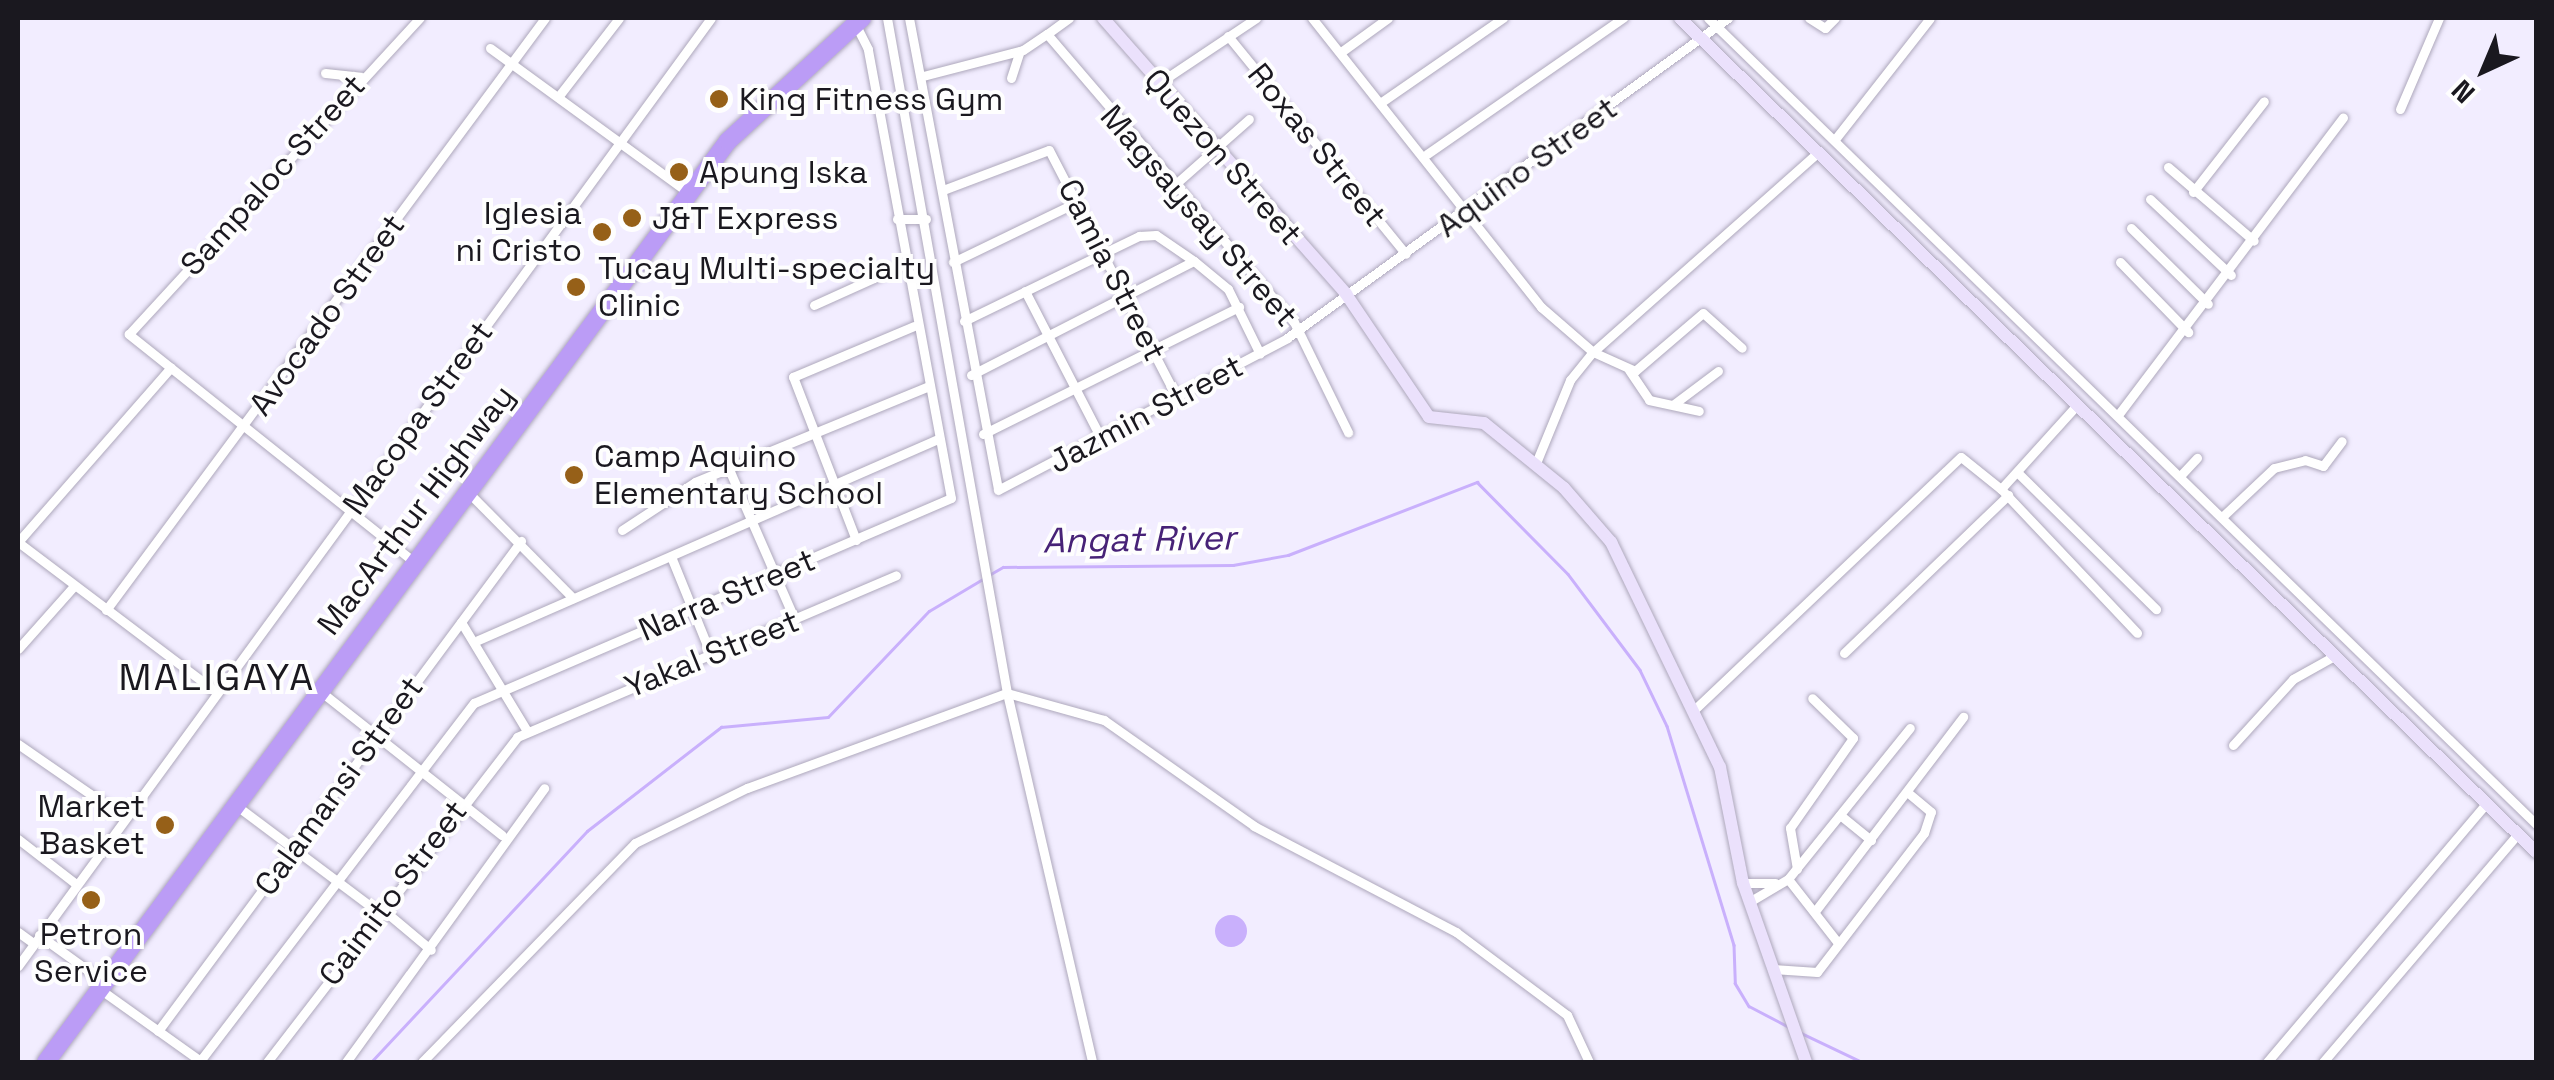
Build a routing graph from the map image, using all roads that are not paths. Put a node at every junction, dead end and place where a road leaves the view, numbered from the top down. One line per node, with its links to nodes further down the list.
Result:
1 (420, 18): 33 (street, Sampaloc Street)
2 (546, 18): 29 (street, Avocado Street)
3 (619, 18): 36 (street)
4 (711, 18): 43 (street, Macopa Street)
5 (887, 18): 56 (street)
6 (908, 18): 32 (street)
7 (1069, 18): 22 (street)
8 (1103, 18): 35 (street, Quezon Street)
9 (1256, 18): 24 (street)
10 (1312, 18): 27 (street)
11 (1388, 18): 27 (street)
12 (1503, 18): 38 (street)
13 (1623, 18): 45 (street)
14 (1680, 18): 23 (street)
15 (1708, 18): 23 (street)
16 (1728, 18): 23 (street, Aquino Street)
17 (1809, 18): 18 (street)
18 (1835, 18)
19 (1930, 18): 42 (street)
20 (2439, 18): 39 (street)
21 (858, 20): 51 (highway, MacArthur Highway); 55 (street)
22 (1047, 34): 26 (street); 48 (street, Magsaysay Street)
23 (1711, 34): 28 (street); 30 (street); 54 (street, Aquino Street)
24 (1228, 36): 35 (street); 60 (street, Roxas Street)
25 (490, 48): 29 (street)
26 (1020, 51): 32 (street); 34 (street)
27 (1341, 52): 38 (street)
28 (1750, 61): 30 (street); 42 (street)
29 (511, 63): 36 (street); 93 (street, Avocado Street)
30 (1738, 72): 46 (street)
31 (326, 74): 33 (street)
32 (923, 76): 49 (street)
33 (361, 77): 81 (street, Sampaloc Street)
34 (1011, 78)
35 (1158, 84): 44 (street, Quezon Street)
36 (558, 97): 43 (street)
37 (2264, 101): 50 (street)
38 (1382, 102): 45 (street)
39 (2400, 110)
40 (2342, 118): 58 (street)
41 (1249, 119): 44 (street)
42 (1836, 138): 88 (street)
43 (620, 142): 51 (street); 108 (street, Macopa Street)
44 (1214, 150): 48 (street); 67 (street, Quezon Street)
45 (1427, 154): 54 (street)
46 (1817, 154): 79 (street); 90 (street)
47 (2168, 166): 50 (street)
48 (1171, 188): 74 (street, Magsaysay Street)
49 (943, 190): 53 (street, Camia Street); 62 (street)
50 (2193, 192): 58 (street)
51 (690, 194): 106 (highway, MacArthur Highway)
52 (2150, 199): 65 (street)
53 (1077, 202): 59 (street, Camia Street); 62 (street)
54 (1470, 210): 60 (street, Aquino Street); 79 (street)
55 (897, 219): 56 (street); 64 (street)
56 (926, 219): 137 (street)
57 (2131, 228): 69 (street)
58 (2254, 242): 65 (street)
59 (1101, 252): 61 (street); 66 (street); 68 (street, Camia Street)
60 (1406, 254): 67 (street, Aquino Street)
61 (1194, 261): 68 (street); 71 (street)
62 (953, 262): 72 (street)
63 (2120, 262): 75 (street)
64 (905, 264): 70 (street); 73 (street)
65 (2230, 275): 69 (street)
66 (1025, 291): 72 (street); 76 (street)
67 (1346, 294): 74 (street, Jazmin Street); 101 (street, Magsaysay Street)
68 (1126, 298): 76 (street); 78 (street, Camia Street)
69 (2208, 304): 75 (street)
70 (814, 305)
71 (1239, 308): 78 (street); 80 (street)
72 (964, 321): 84 (street)
73 (914, 326): 85 (street); 94 (street)
74 (1298, 328): 80 (street, Jazmin Street); 95 (street, Magsaysay Street)
75 (2188, 332): 92 (street)
76 (1049, 338): 84 (street); 86 (street)
77 (1742, 348): 82 (street)
78 (1152, 349): 86 (street); 87 (street, Camia Street)
79 (1593, 352): 82 (street); 101 (street)
80 (1260, 354): 87 (street, Jazmin Street)
81 (171, 367): 93 (street); 114 (street)
82 (1629, 370): 89 (street)
83 (1718, 371): 89 (street)
84 (971, 375): 96 (street)
85 (927, 388): 94 (street); 98 (street)
86 (1074, 388): 96 (street); 97 (street)
87 (1177, 398): 97 (street, Jazmin Street)
88 (2099, 399): 90 (street); 92 (street)
89 (1674, 404): 91 (street)
90 (2084, 410): 103 (street); 115 (street)
91 (1699, 412)
92 (2118, 415): 104 (street)
93 (242, 431): 108 (street); 124 (street, Avocado Street)
94 (812, 431): 102 (street); 105 (street)
95 (1348, 432)
96 (984, 434): 97 (street, Jazmin Street)
97 (1100, 436)
98 (938, 438): 105 (street); 112 (street, Narra Street)
99 (2342, 441): 109 (street)
100 (2197, 458): 104 (street)
101 (1536, 462): 139 (street, Magsaysay Street)
102 (728, 467): 110 (street); 111 (street)
103 (2018, 473): 107 (street); 123 (street)
104 (2180, 476): 109 (street)
105 (837, 486): 110 (street); 112 (street)
106 (466, 490): 113 (street); 117 (highway, MacArthur Highway)
107 (2004, 492): 127 (street); 130 (street); 139 (street)
108 (351, 512): 117 (street); 135 (street, Macopa Street)
109 (2222, 517): 115 (street)
110 (753, 522): 116 (street); 118 (street)
111 (622, 530)
112 (856, 540): 118 (street, Narra Street)
113 (521, 541): 121 (street); 126 (street, Calamansi Street)
114 (18, 542): 120 (street)
115 (2237, 545): 131 (street); 133 (street)
116 (672, 559): 121 (street); 122 (street)
117 (414, 561): 136 (highway, MacArthur Highway)
118 (776, 570): 122 (street, Narra Street); 125 (street)
119 (896, 575): 125 (street, Yakal Street)
120 (74, 586): 124 (street); 129 (street)
121 (574, 598): 128 (street)
122 (691, 609): 132 (street); 134 (street, Narra Street)
123 (2156, 609)
124 (106, 610): 135 (street)
125 (795, 620): 132 (street, Yakal Street)
126 (461, 622): 128 (street); 144 (street, Calamansi Street)
127 (2137, 632)
128 (478, 640): 134 (street)
129 (18, 649)
130 (1844, 653)
131 (2336, 654): 133 (street); 146 (street)
132 (711, 655): 143 (street, Yakal Street)
133 (2378, 682): 141 (street)
134 (504, 689): 143 (street); 147 (street)
135 (214, 690): 154 (street, Macopa Street)
136 (320, 691): 144 (street); 152 (highway, MacArthur Highway)
137 (1007, 693): 183 (street); 184 (street); 185 (street)
138 (1812, 698): 162 (street)
139 (1694, 709): 165 (street, Magsaysay Street)
140 (1962, 717): 149 (street)
141 (2422, 726): 151 (street); 155 (street)
142 (1910, 728): 153 (street)
143 (527, 732): 150 (street, Caimito Street)
144 (375, 734): 147 (street); 160 (street, Calamansi Street)
145 (18, 744): 154 (street)
146 (2232, 746)
147 (419, 769): 150 (street); 163 (street)
148 (544, 788): 157 (street)
149 (1906, 792): 159 (street); 173 (street)
150 (460, 802): 157 (street); 169 (street, Caimito Street)
151 (2487, 803): 156 (street); 187 (street)
152 (236, 806): 160 (street); 177 (highway, MacArthur Highway)
153 (1840, 816): 159 (street); 162 (street)
154 (125, 818): 167 (street, Macopa Street)
155 (2536, 824)
156 (2518, 834): 161 (street); 188 (street)
157 (502, 835): 174 (street)
158 (18, 839): 167 (street)
159 (1871, 840): 170 (street)
160 (294, 846): 163 (street); 178 (street, Calamansi Street)
161 (2535, 847)
162 (1797, 869): 164 (street)
163 (334, 876): 169 (street); 180 (street)
164 (1788, 879): 166 (street); 170 (street)
165 (1743, 883): 166 (street); 168 (street, Magsaysay Street)
166 (1778, 883): 168 (street)
167 (76, 884): 172 (street, Macopa Street)
168 (1749, 902): 176 (street, Magsaysay Street)
169 (380, 910): 174 (street); 181 (street, Caimito Street)
170 (1816, 910): 173 (street)
171 (18, 932): 172 (street)
172 (36, 939): 175 (street, Macopa Street); 177 (street)
173 (1838, 944): 176 (street)
174 (430, 950): 182 (street)
175 (18, 966)
176 (1773, 969): 186 (street, Magsaysay Street)
177 (104, 987): 178 (street); 179 (highway, MacArthur Highway)
178 (158, 1031): 180 (street)
179 (46, 1062)
180 (201, 1062)
181 (266, 1062)
182 (346, 1062)
183 (422, 1062)
184 (1092, 1062)
185 (1589, 1062)
186 (1806, 1062)
187 (2267, 1062)
188 (2323, 1062)

